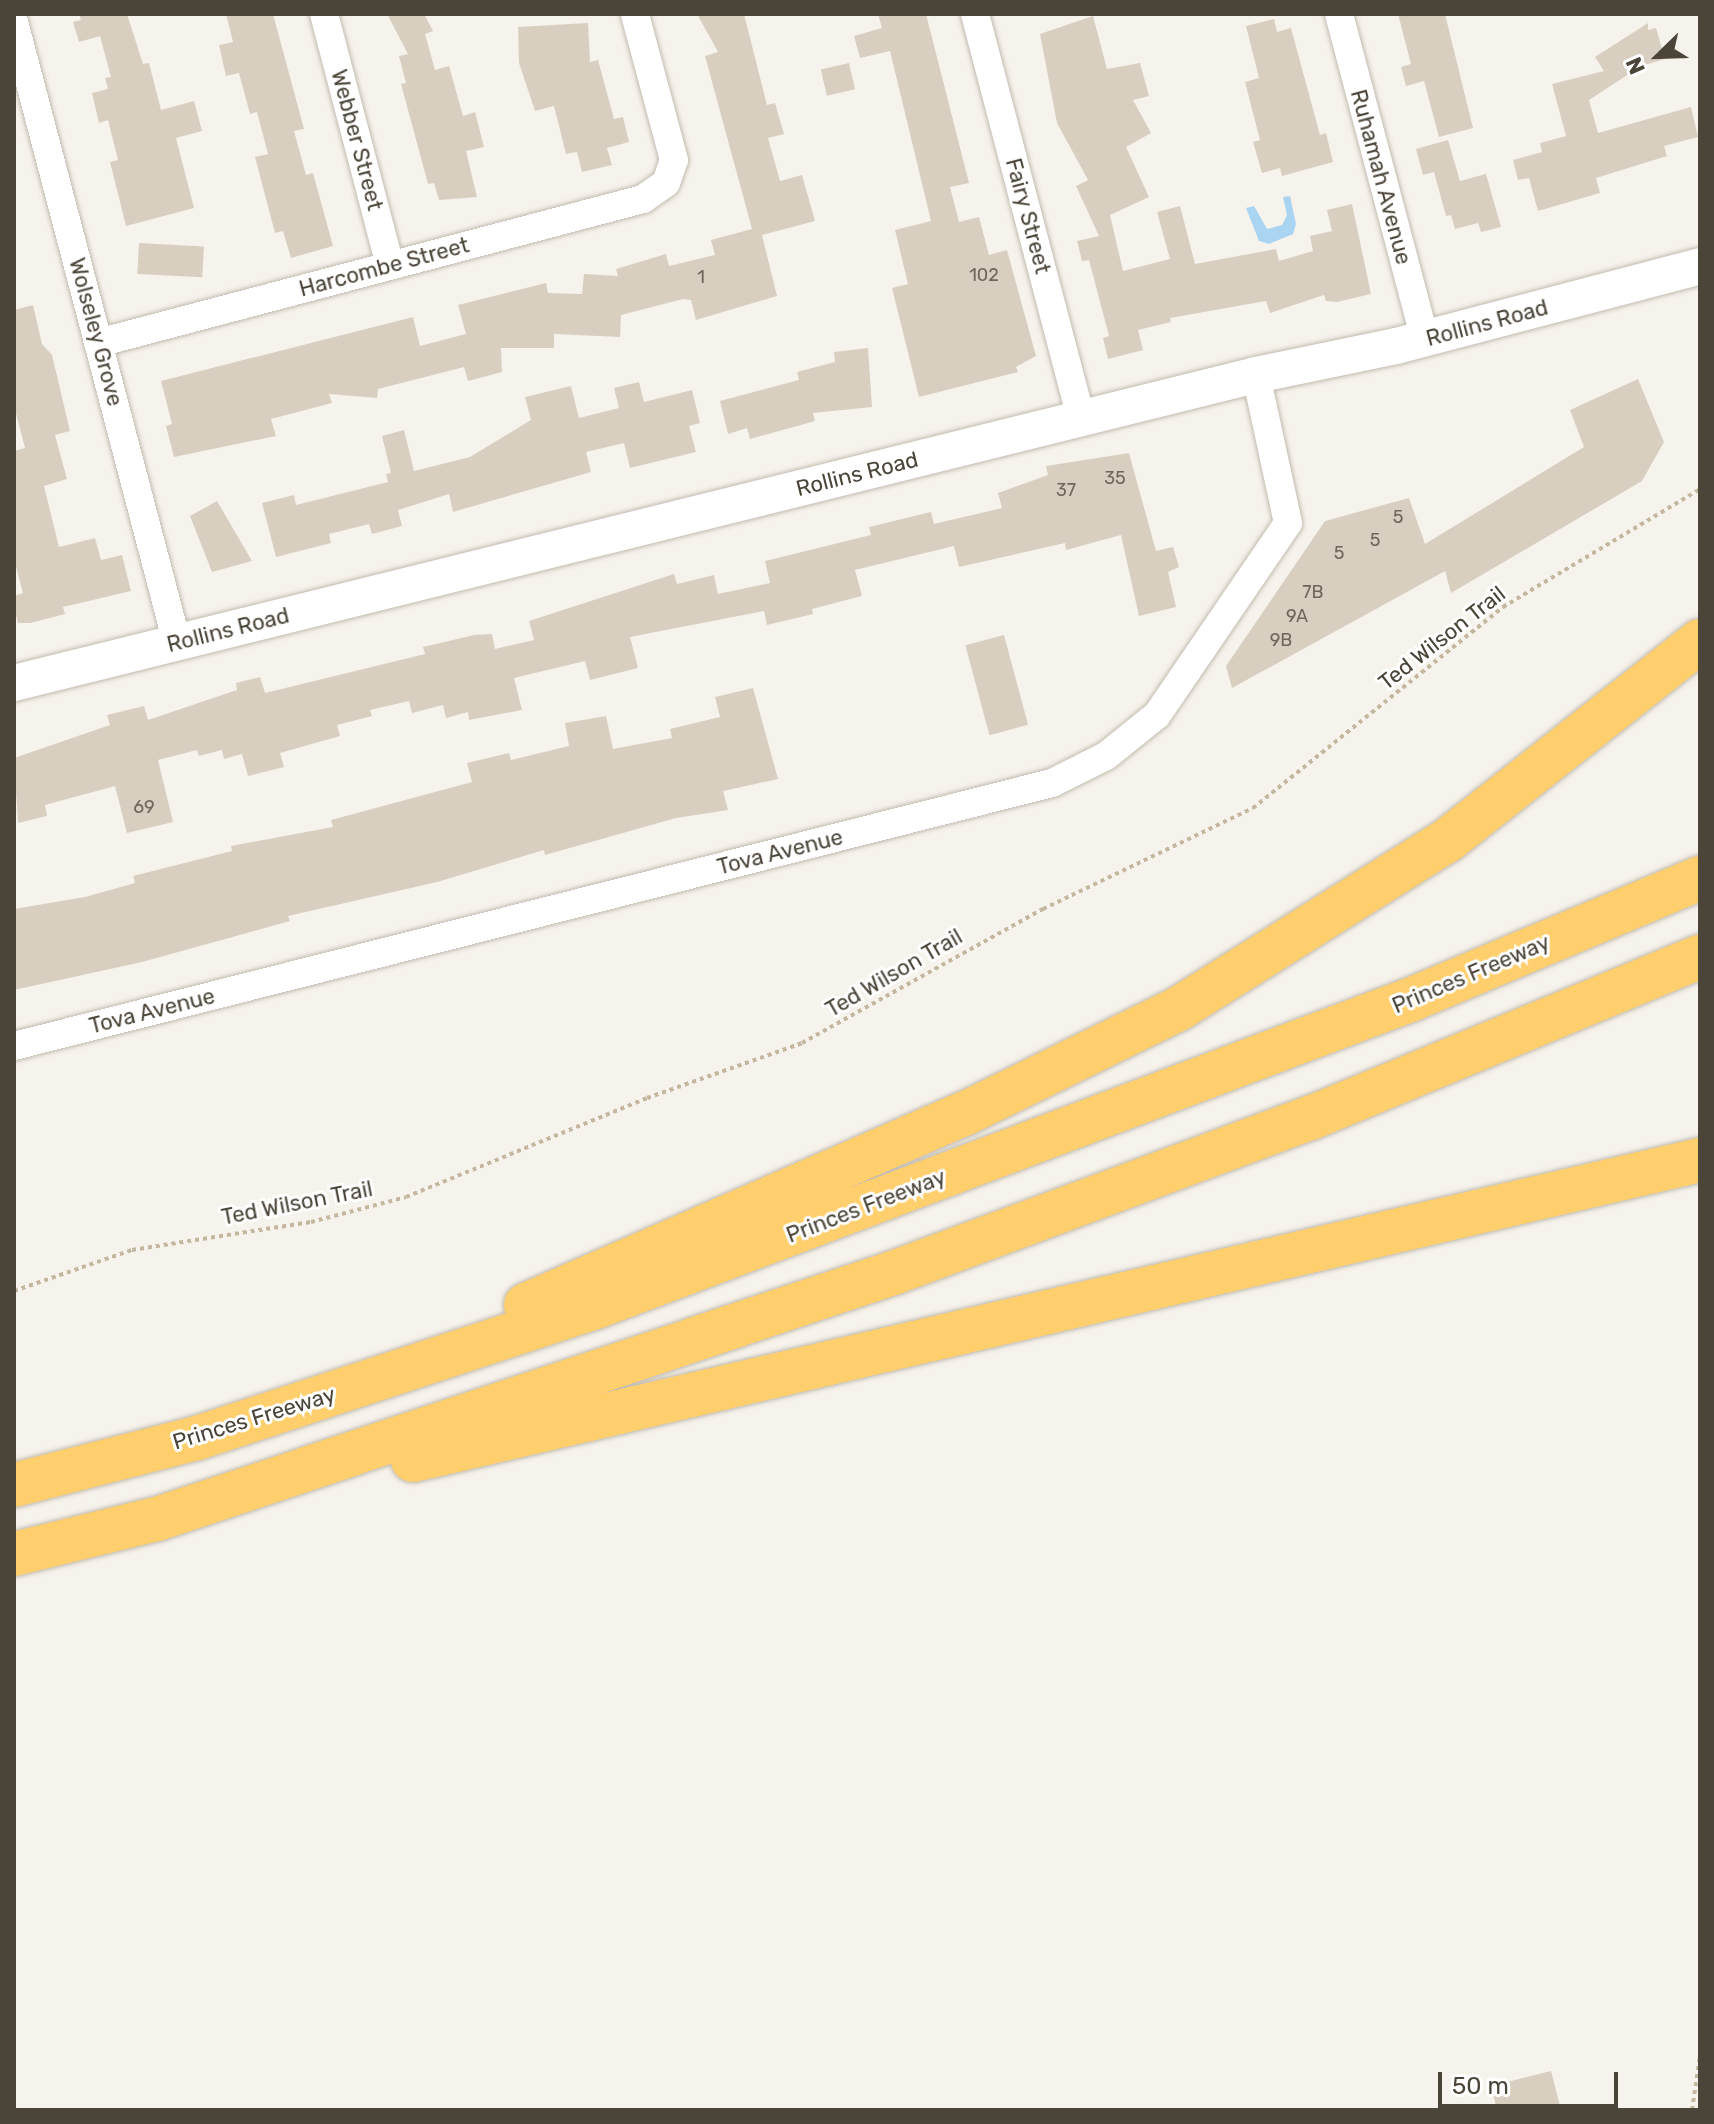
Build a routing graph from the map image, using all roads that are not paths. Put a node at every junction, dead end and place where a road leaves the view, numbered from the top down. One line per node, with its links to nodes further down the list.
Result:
1 (324, 14): 6 (street, Webber Street)
2 (635, 14): 6 (street, Harcombe Street)
3 (975, 14): 11 (street, Fairy Street)
4 (1339, 14): 8 (street, Ruhamah Avenue)
5 (14, 22): 9 (street, Wolseley Grove)
6 (390, 266): 9 (street, Harcombe Street)
7 (1700, 266): 8 (street, Rollins Road)
8 (1425, 339): 10 (street, Rollins Road)
9 (98, 343): 12 (street, Wolseley Grove)
10 (1256, 375): 11 (street, Rollins Road); 17 (street, Tova Avenue)
11 (1081, 418): 12 (street, Rollins Road)
12 (177, 643): 14 (street, Rollins Road)
13 (1695, 646): 19 (highway)
14 (14, 683)
15 (1700, 878): 19 (highway, Princes Freeway)
16 (1700, 957): 21 (highway)
17 (14, 1046)
18 (1700, 1160): 21 (highway)
19 (342, 1390): 20 (highway, Princes Freeway)
20 (14, 1485)
21 (157, 1519): 22 (highway)
22 (14, 1554)

